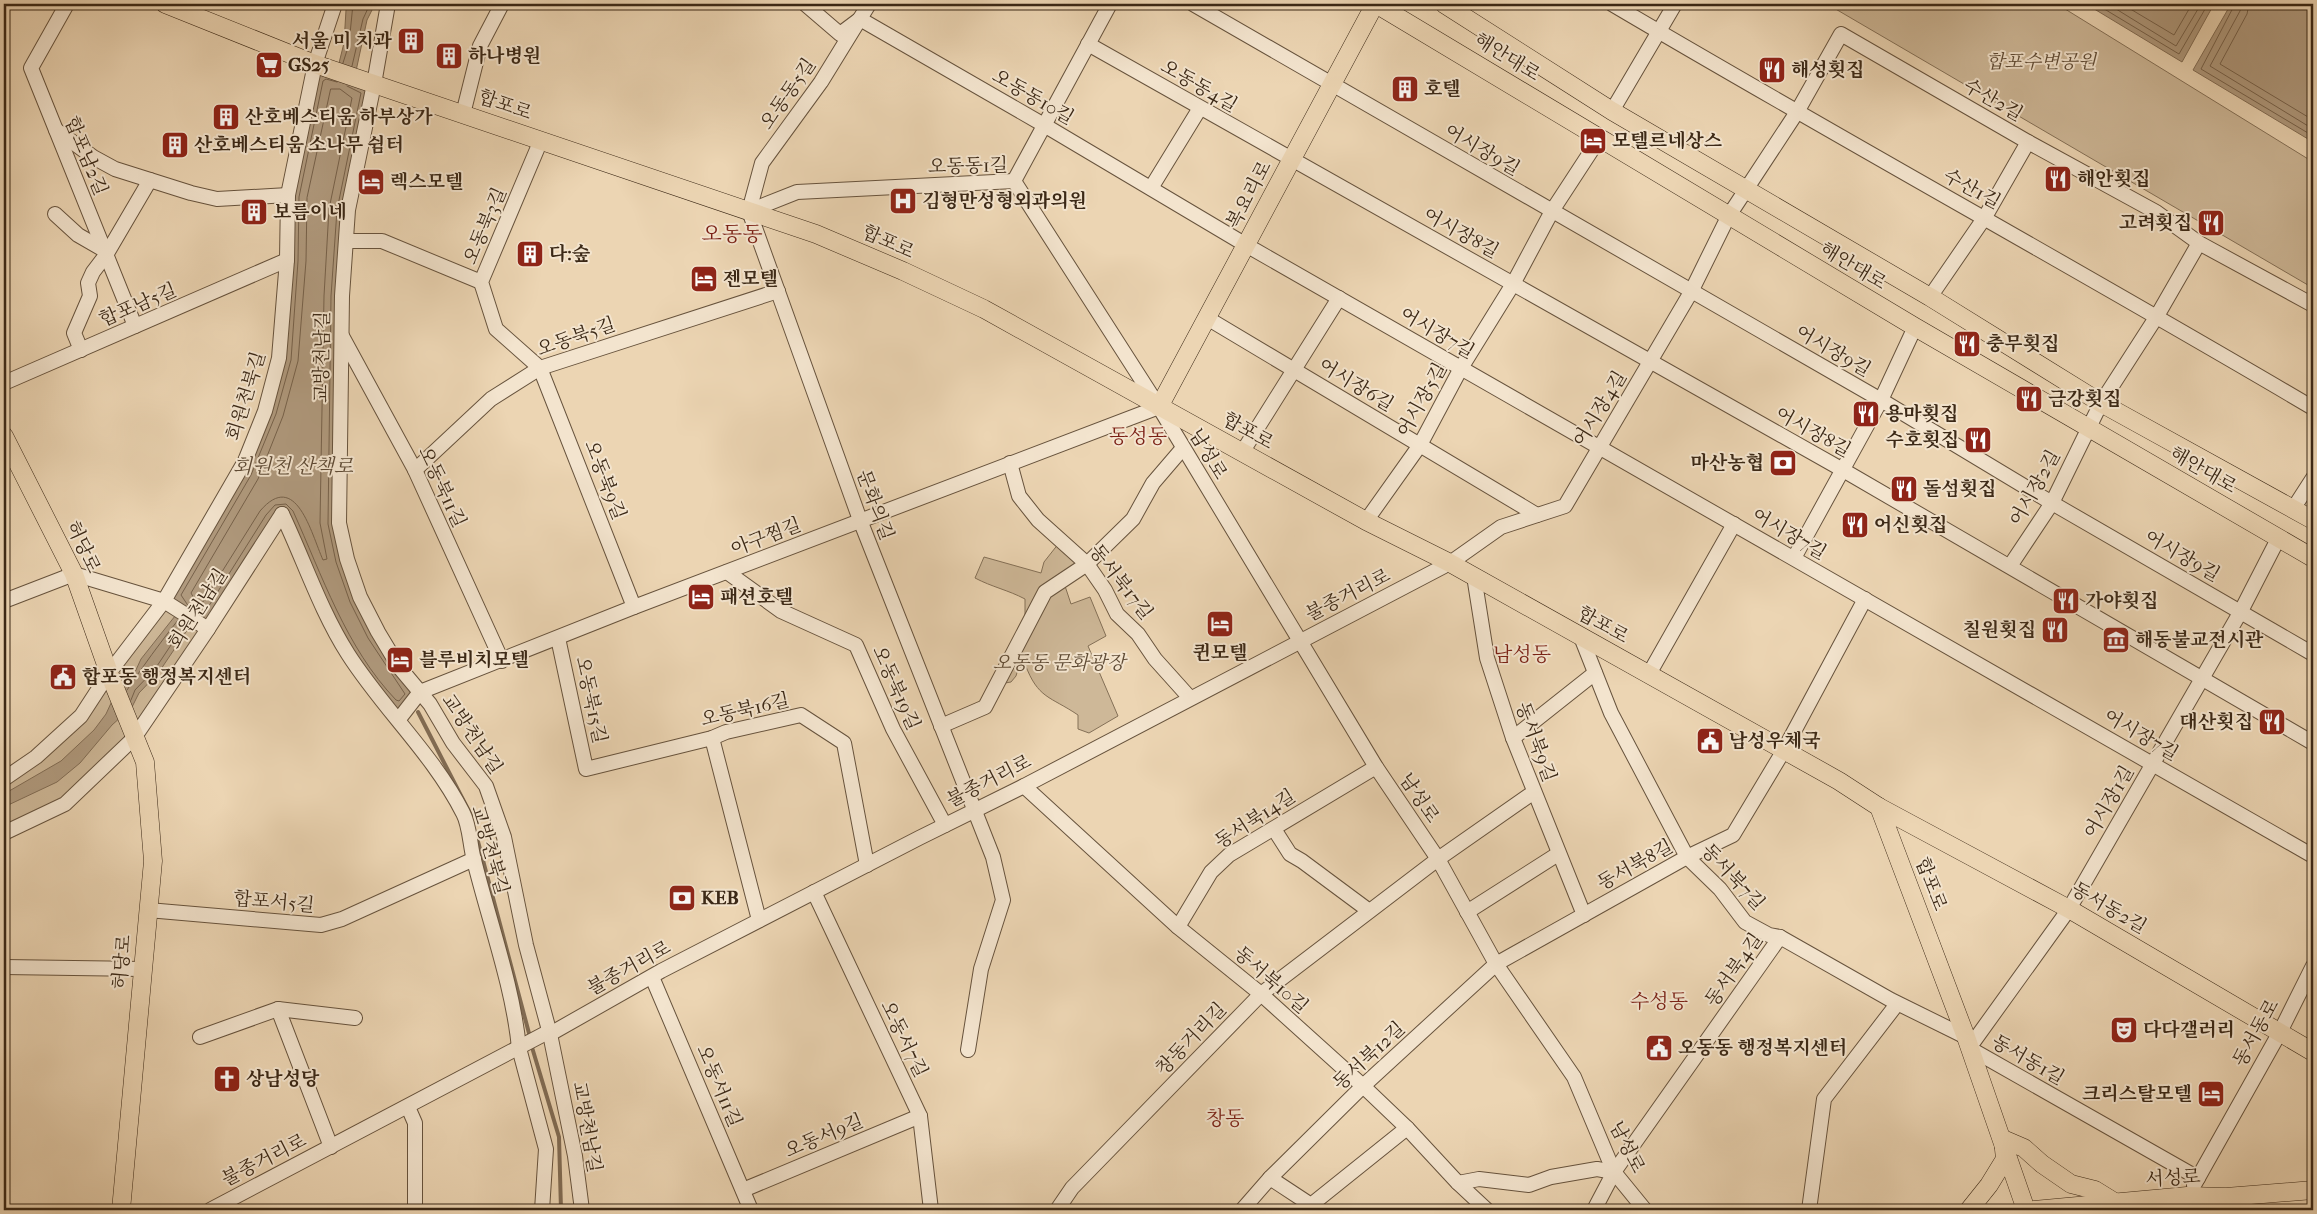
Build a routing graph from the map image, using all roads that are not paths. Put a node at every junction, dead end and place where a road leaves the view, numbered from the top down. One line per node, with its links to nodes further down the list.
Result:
1 (67, 4): 25 (street, 합포남2길)
2 (165, 4): 17 (main road, 합포로)
3 (335, 4): 17 (street, 회원천북길)
4 (388, 4): 18 (street, 교방천남길)
5 (502, 4): 23 (street)
6 (805, 4): 14 (street)
7 (869, 4): 14 (street, 오동동5길)
8 (1110, 4): 16 (street)
9 (1193, 4): 19 (street, 어시장9길)
10 (1376, 4): 19 (main road, 복요리로); 26 (main road, 해안대로)
11 (1444, 4): 21 (main road, 해안대로)
12 (1612, 4): 15 (street, 수산1길)
13 (1675, 4): 15 (street)
14 (860, 19): 24 (street, 오동동10길); 35 (street, 오동동5길)
15 (1659, 31): 21 (street); 22 (street, 수산1길)
16 (1088, 44): 20 (street, 오동동4길); 24 (street)
17 (315, 64): 18 (main road, 합포로); 34 (street, 회원천북길)
18 (374, 84): 23 (main road, 합포로); 40 (street, 교방천남길)
19 (1332, 85): 29 (main road, 복요리로); 36 (street, 어시장9길)
20 (1200, 108): 29 (street, 오동동4길); 32 (street)
21 (1612, 111): 33 (main road, 해안대로)
22 (1797, 112): 28 (street, 수산2길); 33 (street, 수산2길); 39 (street, 수산1길)
23 (462, 114): 27 (main road, 합포로)
24 (1044, 124): 31 (street); 32 (street, 오동동10길)
25 (56, 129): 30 (street); 43 (street, 합포남2길)
26 (1599, 139): 36 (street, 어시장5길); 38 (main road, 해안대로)
27 (541, 140): 35 (main road, 합포로); 45 (street, 오동북3길)
28 (2028, 142): 39 (street); 41 (street, 수산2길)
29 (1292, 160): 42 (main road, 복요리로); 46 (street, 어시장8길)
30 (150, 180): 34 (street); 43 (street)
31 (1014, 181): 35 (street, 오동동1길); 65 (street, 오동동1길)
32 (1151, 188): 42 (street, 오동동10길)
33 (1746, 189): 38 (street, 수산2길); 50 (main road, 해안대로)
34 (288, 196): 44 (street, 회원천북길)
35 (749, 211): 47 (street, 문화의길); 65 (main road, 합포로)
36 (1552, 211): 46 (street, 어시장5길); 48 (street, 어시장9길)
37 (55, 214): 43 (street)
38 (1728, 217): 48 (street, 어시장4길); 55 (main road, 해안대로)
39 (1985, 217): 50 (street); 52 (street, 수산1길)
40 (346, 241): 45 (street); 56 (street, 교방천남길)
41 (2199, 243): 51 (street, 수산2길); 52 (street, 어시장2길)
42 (1246, 245): 49 (street, 어시장7길); 53 (main road, 복요리로)
43 (105, 252): 54 (street, 합포남2길); 57 (street)
44 (287, 260): 54 (street, 합포남5길); 96 (street, 회원천북길)
45 (481, 282): 59 (street, 오동북3길)
46 (1513, 284): 58 (street, 어시장8길); 60 (street, 어시장5길)
47 (778, 292): 59 (street, 오동북5길); 81 (street, 문화의길)
48 (1691, 292): 58 (street, 어시장4길); 63 (street, 어시장9길)
49 (1339, 298): 60 (street, 어시장7길); 61 (street)
50 (1930, 298): 64 (main road, 해안대로)
51 (2313, 305)
52 (2158, 316): 64 (street, 어시장2길); 66 (street, 수산1길)
53 (1207, 318): 61 (street, 어시장6길); 65 (main road, 복요리로)
54 (135, 326): 57 (street, 합포남5길)
55 (1915, 327): 63 (street); 67 (main road, 해안대로)
56 (341, 334): 74 (street, 오동북11길); 109 (street, 교방천남길)
57 (81, 350): 62 (street, 합포남5길)
58 (1650, 362): 70 (street, 어시장4길); 75 (street, 어시장8길)
59 (540, 368): 74 (street, 오동북5길); 97 (street, 오동북9길)
60 (1461, 368): 69 (street, 어시장5길); 70 (street, 어시장7길)
61 (1295, 371): 69 (street, 어시장6길); 72 (street)
62 (4, 383)
63 (1881, 400): 75 (street); 77 (street, 어시장9길)
64 (2101, 403): 67 (street, 어시장2길); 78 (main road, 해안대로)
65 (1159, 407): 71 (street, 남성로); 72 (main road, 합포로); 73 (street, 아구찜길)
66 (2313, 408)
67 (2089, 427): 77 (street, 어시장2길); 85 (main road, 해안대로)
68 (4, 436): 92 (main road, 허당로)
69 (1420, 445): 80 (street, 어시장6길); 83 (street, 어시장5길)
70 (1600, 447): 80 (street, 어시장4길); 84 (street, 어시장7길)
71 (1183, 448): 89 (street); 102 (street, 남성로)
72 (1243, 451): 83 (main road, 합포로)
73 (1010, 463): 81 (street, 아구찜길); 89 (street, 동서북17길)
74 (415, 470): 104 (street, 오동북11길)
75 (1843, 470): 86 (street); 90 (street, 어시장8길)
76 (2313, 478): 78 (street)
77 (2052, 503): 90 (street, 어시장2길); 98 (street, 어시장9길)
78 (2293, 508): 82 (main road, 해안대로)
79 (282, 514): 99 (street, 회원천남길); 111 (street, 교방천북길)
80 (1537, 515): 88 (street, 어시장4길)
81 (860, 520): 91 (street, 아구찜길); 112 (street, 문화의길)
82 (2313, 520)
83 (1366, 521): 88 (main road, 합포로)
84 (1734, 524): 86 (street, 어시장7길); 106 (street)
85 (2278, 539): 87 (main road, 해안대로); 98 (street, 어시장1길)
86 (1794, 558): 94 (street, 어시장7길)
87 (2313, 558)
88 (1450, 563): 93 (main road, 합포로); 102 (street, 불종거리로)
89 (1087, 564): 110 (street, 동서북17길); 112 (street)
90 (2010, 566): 108 (street, 어시장8길)
91 (727, 572): 97 (street, 아구찜길); 126 (street, 오동북19길)
92 (74, 574): 95 (street); 96 (street); 107 (main road, 허당로)
93 (1474, 576): 100 (main road, 합포로); 115 (street, 동서북9길)
94 (1865, 599): 117 (street, 동서북8길); 118 (street, 어시장7길)
95 (4, 601)
96 (164, 601): 99 (street); 107 (street, 회원천북길)
97 (634, 607): 101 (street, 아구찜길)
98 (2241, 612): 103 (street, 어시장9길); 108 (street, 어시장1길)
99 (208, 629): 113 (street, 회원천남길)
100 (1581, 637): 105 (street, 동서북7길); 106 (main road, 합포로)
101 (558, 638): 104 (street, 아구찜길); 120 (street, 오동북15길)
102 (1300, 641): 110 (street, 불종거리로); 119 (street, 남성로)
103 (2313, 654)
104 (502, 661): 109 (street, 아구찜길)
105 (1595, 673): 115 (street); 131 (street, 동서북7길)
106 (1649, 674): 117 (main road, 합포로)
107 (111, 677): 113 (main road, 허당로); 121 (street, 회원천북길)
108 (2202, 679): 116 (street, 어시장8길); 118 (street, 어시장1길)
109 (420, 692): 111 (street); 154 (street, 교방천남길)
110 (1190, 698): 122 (street, 불종거리로)
111 (399, 719): 133 (street, 교방천북길)
112 (941, 726): 125 (street, 문화의길)
113 (131, 729): 128 (street, 회원천남길); 137 (main road, 허당로)
114 (712, 738): 120 (street, 오동북16길); 134 (street, 오동북16길); 141 (street)
115 (1513, 738): 123 (street, 동서북9길)
116 (2313, 743)
117 (1784, 750): 124 (main road, 합포로); 131 (street, 동서북8길)
118 (2153, 763): 130 (street, 어시장7길); 136 (street, 어시장1길)
119 (1376, 767): 127 (street, 동서북14길); 132 (street, 남성로)
120 (586, 769)
121 (4, 778)
122 (1024, 786): 125 (street, 불종거리로); 142 (street, 동서북10길)
123 (1534, 792): 129 (street, 동서북9길); 132 (street, 창동거리길)
124 (1879, 807): 136 (main road, 동서동2길); 156 (main road, 합포로)
125 (974, 810): 126 (street, 불종거리로); 158 (street, 문화의길)
126 (945, 825): 134 (street, 불종거리로)
127 (1274, 829): 138 (street); 142 (street, 동서북14길)
128 (4, 833)
129 (1558, 854): 139 (street); 140 (street, 동서북9길)
130 (2313, 856)
131 (1687, 857): 140 (street, 동서북8길); 143 (street, 동서북7길)
132 (1438, 859): 138 (street, 창동거리길); 139 (street, 남성로)
133 (474, 860): 137 (street, 합포서5길); 157 (street, 교방천북길)
134 (867, 865): 135 (street, 불종거리로)
135 (814, 892): 141 (street, 불종거리로); 162 (street, 오동서7길)
136 (2069, 909): 153 (main road, 동서동2길); 156 (street, 어시장1길)
137 (148, 910): 147 (main road, 허당로)
138 (1368, 910): 149 (street, 창동거리길)
139 (1467, 912): 145 (street, 남성로)
140 (1584, 915): 145 (street, 동서북8길)
141 (759, 920): 148 (street, 불종거리로)
142 (1178, 927): 149 (street, 동서북10길)
143 (1780, 938): 150 (street, 동서북7길); 166 (street, 동서북4길)
144 (4, 964): 147 (street)
145 (1496, 964): 160 (street, 동서북12길); 166 (street, 남성로)
146 (2313, 966): 153 (street, 동서동로)
147 (143, 970): 174 (main road, 허당로)
148 (652, 976): 154 (street, 불종거리로); 170 (street, 오동서11길)
149 (1260, 994): 160 (street, 동서북10길); 181 (street, 창동거리길)
150 (1897, 1004): 156 (street, 동서북7길); 186 (street)
151 (278, 1009): 152 (street); 155 (street); 165 (street)
152 (355, 1018)
153 (2280, 1032): 159 (main road, 동서동2길); 168 (street, 동서동로)
154 (549, 1033): 157 (street, 불종거리로); 178 (street, 교방천남길)
155 (200, 1037)
156 (1968, 1043): 164 (main road, 합포로); 168 (street, 동서동1길)
157 (520, 1047): 161 (street, 불종거리로); 177 (street, 교방천북길)
158 (968, 1050)
159 (2313, 1052)
160 (1363, 1086): 163 (street, 동서북10길); 167 (street, 동서북12길)
161 (408, 1107): 165 (street, 불종거리로); 176 (street)
162 (920, 1116): 170 (street, 오동서9길); 180 (street, 오동서7길)
163 (1407, 1128): 167 (street); 169 (street, 동서북10길)
164 (2003, 1139): 173 (main road); 187 (main road); 188 (main road, 합포로)
165 (332, 1147): 175 (street, 불종거리로)
166 (1614, 1172): 169 (street); 184 (street); 185 (street, 남성로)
167 (1270, 1178): 182 (street, 동서북12길)
168 (2198, 1178): 172 (street, 동서동로)
169 (1458, 1183): 183 (street, 동서북10길)
170 (743, 1190): 179 (street, 오동서11길)
171 (2313, 1190): 172 (main road, 서성로)
172 (2187, 1196): 173 (main road, 서성로)
173 (2111, 1207): 189 (main road, 서성로)
174 (121, 1210)
175 (210, 1210)
176 (415, 1210)
177 (542, 1210)
178 (582, 1210)
179 (751, 1210)
180 (931, 1210)
181 (1057, 1210)
182 (1242, 1210)
183 (1488, 1210)
184 (1594, 1210)
185 (1645, 1210)
186 (1809, 1210)
187 (1969, 1210)
188 (2026, 1210)
189 (2034, 1210)

